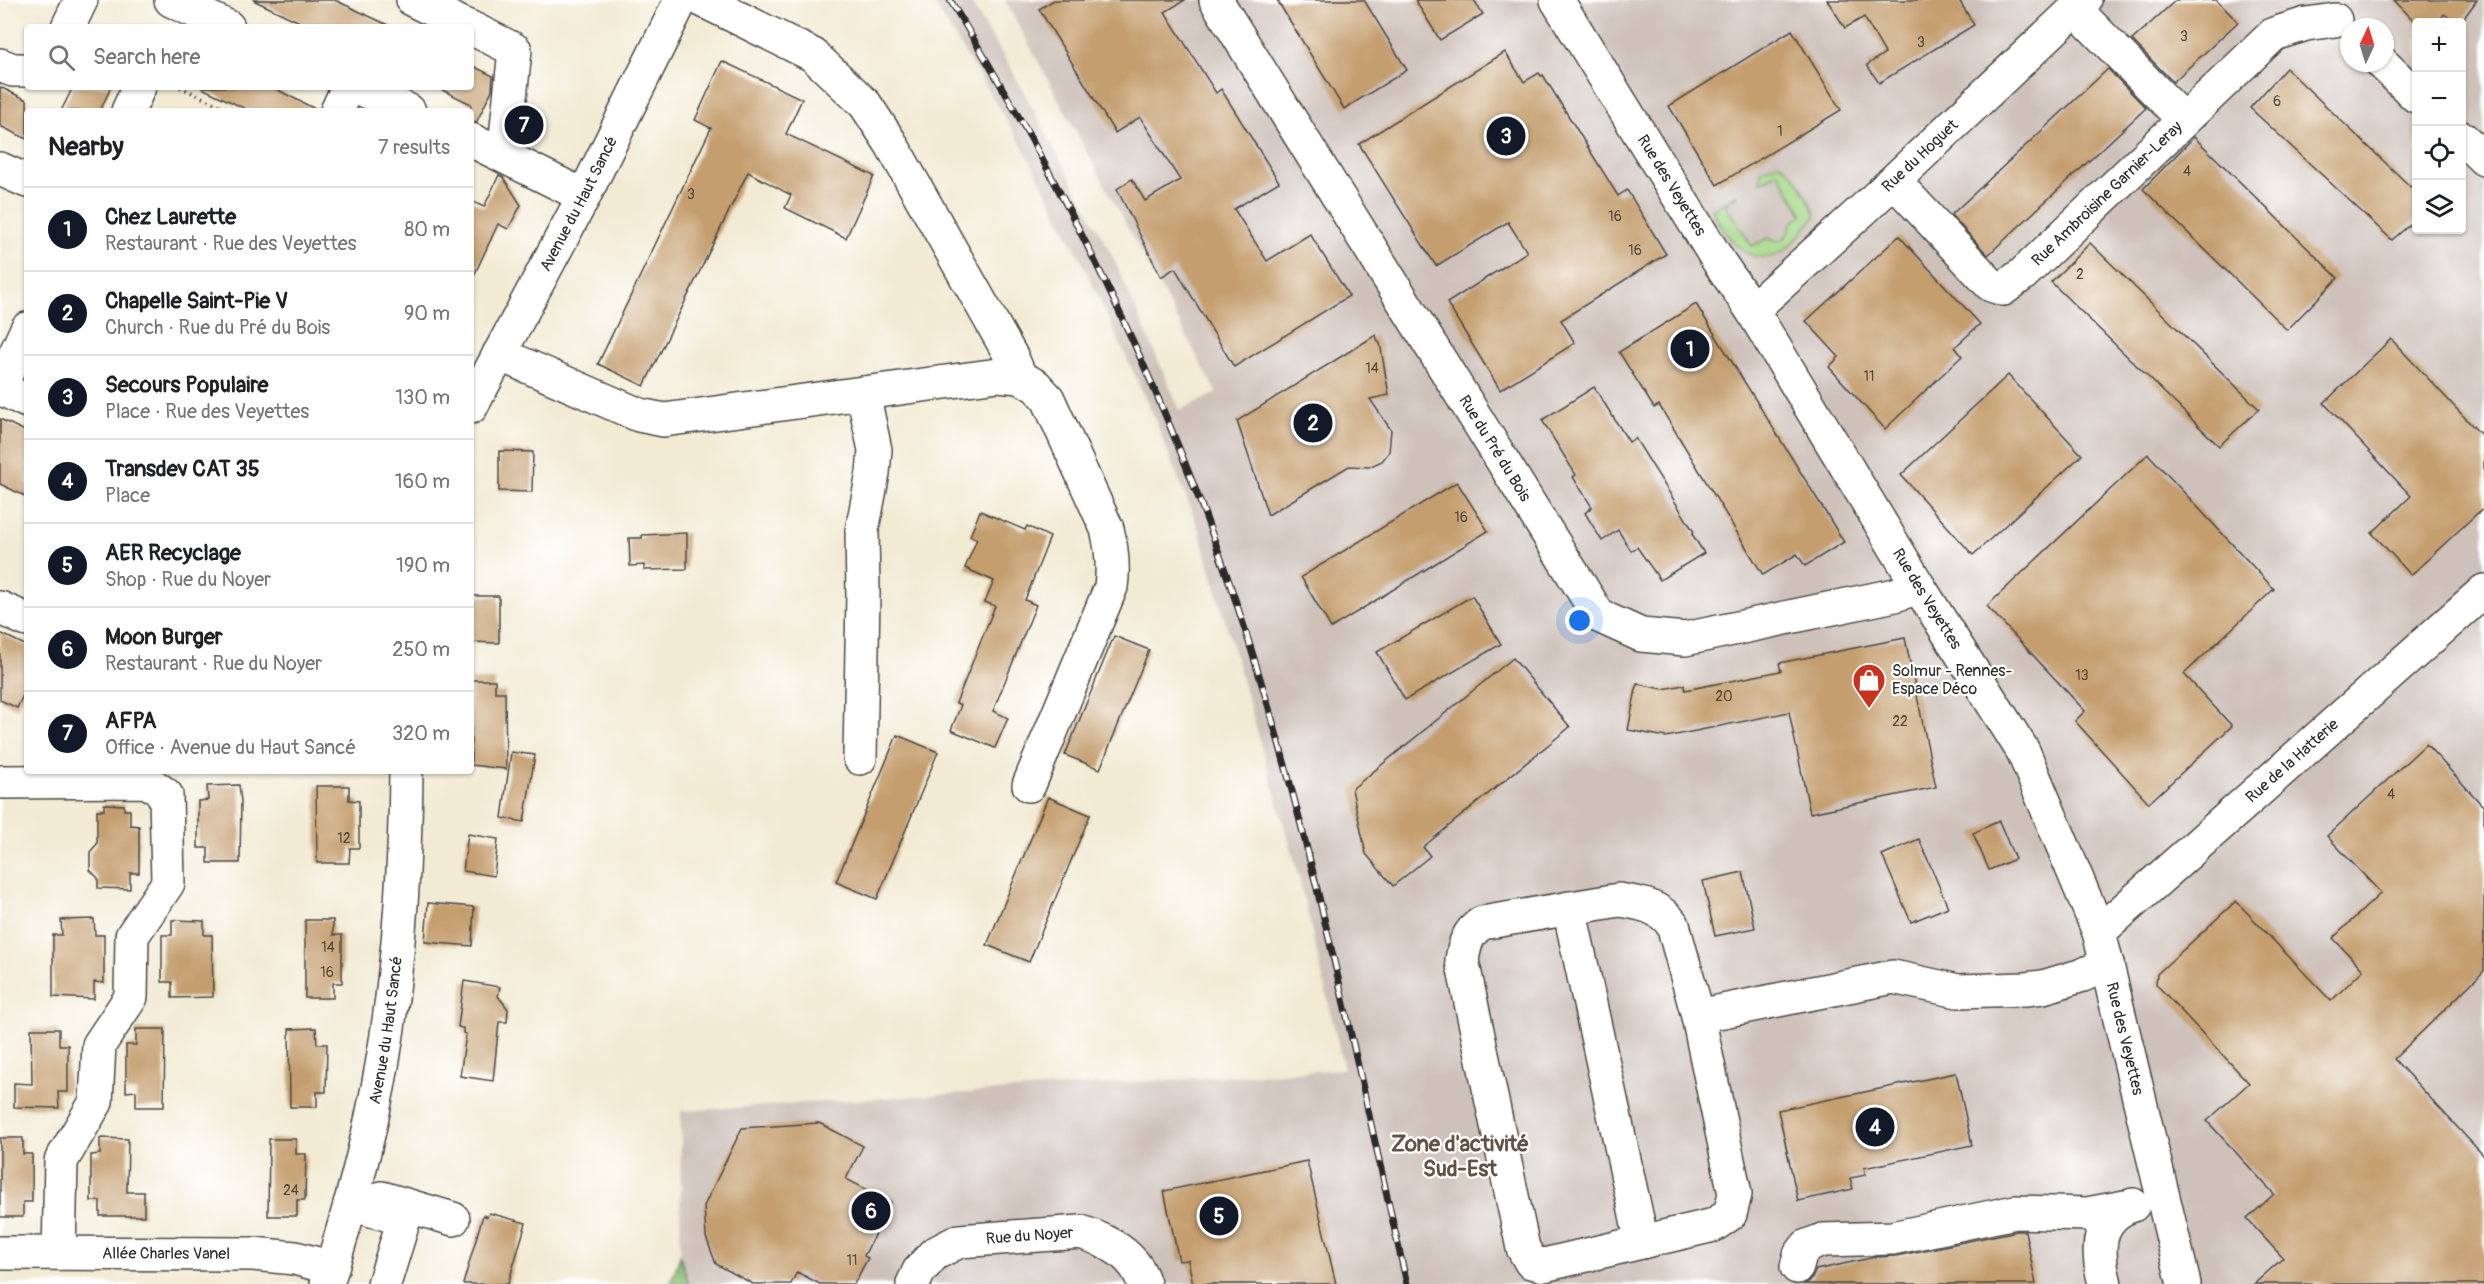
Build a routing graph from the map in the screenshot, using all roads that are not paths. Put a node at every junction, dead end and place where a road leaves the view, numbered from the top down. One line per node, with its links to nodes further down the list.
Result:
1 (81, 0): 10 (street)
2 (413, 0): 12 (street)
3 (681, 0): 32 (street, Avenue du Haut Sancé)
4 (702, 0): 36 (street)
5 (1216, 0): 41 (street, Rue du Pré du Bois)
6 (1557, 0): 33 (street, Rue des Veyettes)
7 (2080, 4): 24 (street); 31 (street, Rue du Hoguet)
8 (179, 13): 11 (street)
9 (2333, 17): 24 (street, Rue Ambroisine Garnier-Leray)
10 (69, 24)
11 (218, 24)
12 (462, 24)
13 (474, 30): 27 (street)
14 (0, 65): 15 (street)
15 (24, 70)
16 (2391, 72): 20 (street)
17 (138, 90): 21 (street)
18 (347, 90): 22 (street)
19 (364, 90): 23 (street)
20 (2412, 92)
21 (129, 108)
22 (338, 108)
23 (403, 108)
24 (2184, 120): 31 (street, Rue Ambroisine Garnier-Leray)
25 (474, 141): 27 (street)
26 (2466, 142): 28 (street)
27 (504, 156): 32 (street)
28 (2484, 159)
29 (0, 169): 30 (street)
30 (24, 181)
31 (1894, 181): 33 (street, Rue du Hoguet)
32 (584, 196): 35 (street, Avenue du Haut Sancé)
33 (1752, 310): 41 (street, Rue des Veyettes)
34 (24, 335): 37 (street)
35 (499, 354): 38 (street); 40 (street, Avenue du Haut Sancé)
36 (1020, 377): 38 (street); 48 (street)
37 (0, 387): 39 (street)
38 (863, 393): 45 (street)
39 (24, 399)
40 (474, 401)
41 (1919, 587): 50 (street, Rue des Veyettes)
42 (2484, 591): 50 (street, Rue de la Hatterie)
43 (0, 608): 44 (street)
44 (24, 619)
45 (860, 758)
46 (406, 774): 53 (street, Avenue du Haut Sancé)
47 (0, 782): 59 (street)
48 (1029, 785)
49 (1569, 908): 52 (street); 57 (street); 57 (street)
50 (2099, 932): 51 (street, Rue des Veyettes)
51 (2107, 964): 52 (street); 54 (street, Rue des Veyettes)
52 (1698, 1016): 57 (street)
53 (352, 1197): 56 (street); 61 (street, Avenue du Haut Sancé); 62 (street)
54 (2164, 1197): 55 (street); 66 (street, Rue des Veyettes)
55 (2125, 1207): 60 (street); 65 (street)
56 (453, 1219)
57 (1642, 1242)
58 (0, 1253): 59 (street, Allée Charles Vanel)
59 (59, 1253): 61 (street, Allée Charles Vanel)
60 (1797, 1267)
61 (330, 1276)
62 (384, 1284)
63 (913, 1284): 64 (street, Rue du Noyer)
64 (1144, 1284)
65 (2105, 1284)
66 (2184, 1284)

